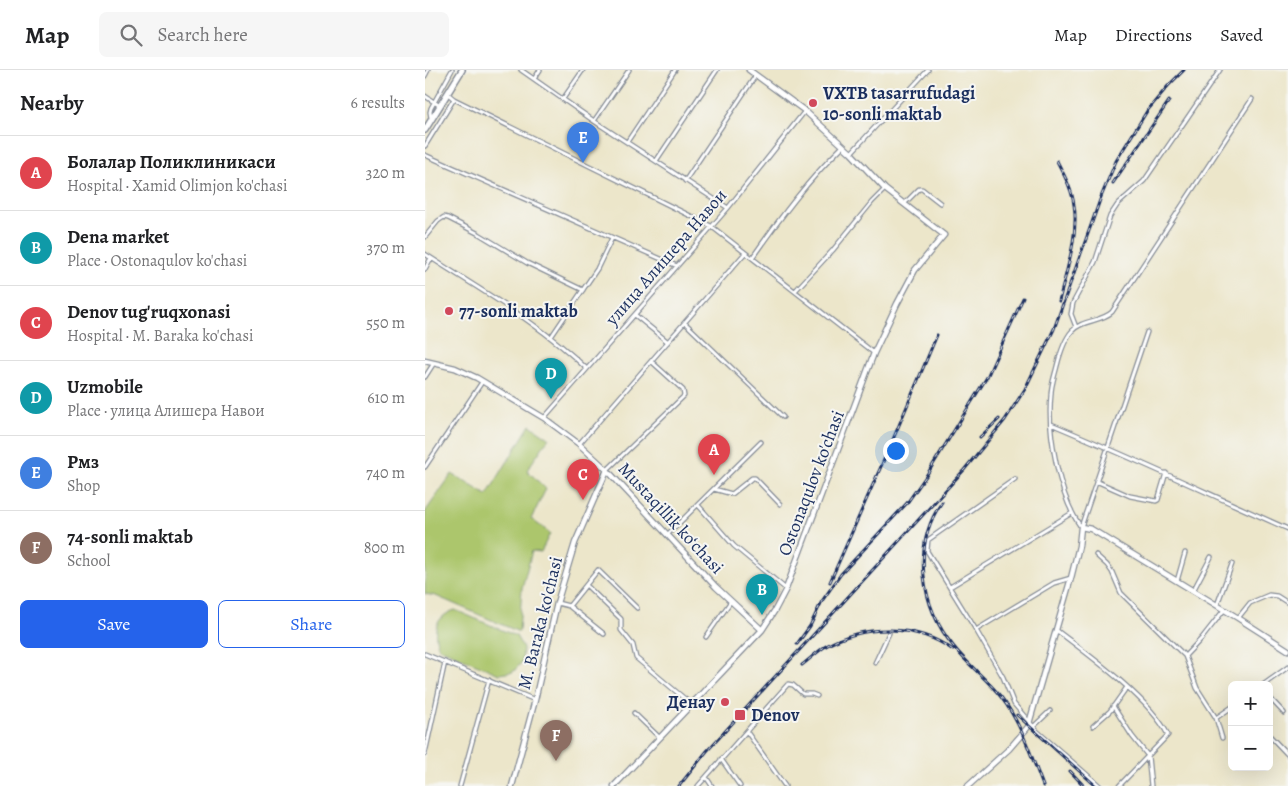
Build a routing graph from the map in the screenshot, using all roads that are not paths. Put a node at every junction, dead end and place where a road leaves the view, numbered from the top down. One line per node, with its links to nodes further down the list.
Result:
1 (428, 70): 14 (street)
2 (452, 70): 21 (street)
3 (462, 70): 16 (main road)
4 (521, 70): 15 (street)
5 (540, 70): 15 (street)
6 (583, 70): 19 (street)
7 (629, 70): 25 (street)
8 (675, 70): 27 (street)
9 (717, 70): 32 (street)
10 (749, 70): 13 (street)
11 (928, 70): 30 (street)
12 (1221, 70): 51 (street)
13 (756, 75): 23 (street); 33 (street)
14 (425, 76)
15 (534, 79): 19 (street)
16 (448, 94): 18 (street); 22 (main road)
17 (425, 96): 21 (street)
18 (454, 99): 28 (street); 38 (street)
19 (563, 99): 25 (street)
20 (1252, 99): 51 (street)
21 (434, 102): 22 (street); 24 (street)
22 (440, 106): 24 (main road)
23 (805, 111): 29 (street); 37 (street, улица Алишера Навои)
24 (431, 120): 26 (main road)
25 (594, 121): 27 (street)
26 (425, 130)
27 (627, 142): 32 (street)
28 (425, 146)
29 (843, 146): 30 (street); 44 (street)
30 (851, 153): 34 (street)
31 (425, 155): 40 (street)
32 (656, 162): 33 (street)
33 (685, 181): 37 (street)
34 (885, 189): 36 (street); 48 (street)
35 (940, 203): 36 (street)
36 (903, 204): 55 (street, Ostonaqulov ko'chasi)
37 (729, 208): 38 (street, улица Алишера Навои)
38 (711, 226): 41 (street); 45 (street, улица Алишера Навои)
39 (425, 237): 47 (street)
40 (612, 238): 45 (street); 47 (street)
41 (745, 253): 44 (street); 50 (street)
42 (425, 254): 43 (street)
43 (431, 258): 46 (street); 53 (street)
44 (753, 258): 48 (street)
45 (677, 266): 49 (street, улица Алишера Навои)
46 (425, 270)
47 (583, 290): 53 (street)
48 (795, 291): 55 (street)
49 (635, 315): 54 (street); 59 (street, улица Алишера Навои)
50 (685, 322): 54 (street); 62 (street)
51 (1076, 327): 64 (street)
52 (1147, 332): 67 (street)
53 (551, 338): 59 (street)
54 (668, 342): 57 (street)
55 (874, 353): 88 (street, Ostonaqulov ko'chasi)
56 (425, 361): 58 (street, Mustaqillik ko‘chasi)
57 (651, 361): 66 (street); 69 (street)
58 (434, 363): 60 (street); 61 (street, Mustaqillik ko‘chasi)
59 (587, 369): 63 (street, улица Алишера Навои)
60 (425, 378)
61 (482, 382): 63 (street, Mustaqillik ko‘chasi); 68 (street)
62 (783, 417)
63 (544, 418): 66 (street, Mustaqillik ko‘chasi)
64 (1051, 424): 67 (street); 76 (street)
65 (761, 442): 73 (street)
66 (579, 444): 69 (street, Mustaqillik ko‘chasi)
67 (1108, 448): 70 (street); 72 (street)
68 (425, 467)
69 (607, 470): 79 (street, Mustaqillik ko‘chasi); 91 (street, M. Baraka ko'chasi)
70 (1166, 473): 72 (street); 78 (street)
71 (1015, 479): 87 (street)
72 (1096, 482): 77 (street)
73 (714, 489): 74 (street); 75 (street)
74 (780, 504)
75 (698, 505): 79 (street); 88 (street)
76 (1072, 513): 77 (street); 87 (street)
77 (1081, 527): 84 (street); 85 (street)
78 (1288, 529)
79 (667, 536): 90 (street, Mustaqillik ko‘chasi)
80 (1185, 552): 85 (street)
81 (1096, 555): 106 (street)
82 (1211, 557): 89 (street)
83 (1232, 564): 94 (street)
84 (1071, 578): 99 (street); 100 (street)
85 (1176, 581): 89 (street)
86 (586, 585): 93 (street); 95 (street); 116 (street)
87 (950, 587): 99 (street)
88 (786, 589): 98 (street, Ostonaqulov ko'chasi)
89 (1192, 591): 94 (street)
90 (731, 602): 98 (street, Mustaqillik ko‘chasi); 103 (street)
91 (557, 603): 93 (street); 114 (street, M. Baraka ko'chasi)
92 (1288, 603): 97 (street)
93 (569, 606): 102 (street)
94 (1216, 606): 96 (street)
95 (637, 608)
96 (1224, 610): 97 (street); 106 (street)
97 (1238, 618): 104 (street)
98 (762, 630): 116 (street, Ostonaqulov ko'chasi)
99 (976, 630): 123 (street)
100 (1056, 630): 112 (street); 123 (street)
101 (889, 633): 108 (street)
102 (604, 634)
103 (706, 637)
104 (1288, 650)
105 (425, 654): 107 (street)
106 (1185, 656): 122 (street)
107 (445, 662): 110 (street); 129 (street)
108 (875, 663)
109 (1288, 667): 111 (street)
110 (489, 680): 114 (street); 134 (street)
111 (1269, 681)
112 (1127, 687): 117 (street); 131 (street)
113 (817, 696): 125 (street)
114 (535, 700): 135 (street, M. Baraka ko'chasi)
115 (1273, 702): 121 (street)
116 (691, 704): 126 (street, Ostonaqulov ko'chasi)
117 (1113, 706): 124 (street); 131 (street)
118 (1228, 710): 122 (street)
119 (1049, 711): 123 (street)
120 (634, 713): 126 (street)
121 (1284, 713)
122 (1216, 718): 127 (street)
123 (1031, 725): 141 (street); 142 (street)
124 (1093, 726)
125 (747, 732): 132 (street); 140 (street)
126 (659, 737): 136 (street, Ostonaqulov ko'chasi)
127 (1222, 738)
128 (1273, 739): 130 (street)
129 (425, 754)
130 (1288, 755)
131 (1148, 756): 143 (street); 144 (street)
132 (721, 759): 133 (street); 139 (street)
133 (706, 777): 137 (street); 138 (street)
134 (460, 786)
135 (512, 786)
136 (613, 786)
137 (699, 786)
138 (712, 786)
139 (740, 786)
140 (785, 786)
141 (969, 786)
142 (1100, 786)
143 (1119, 786)
144 (1151, 786)

